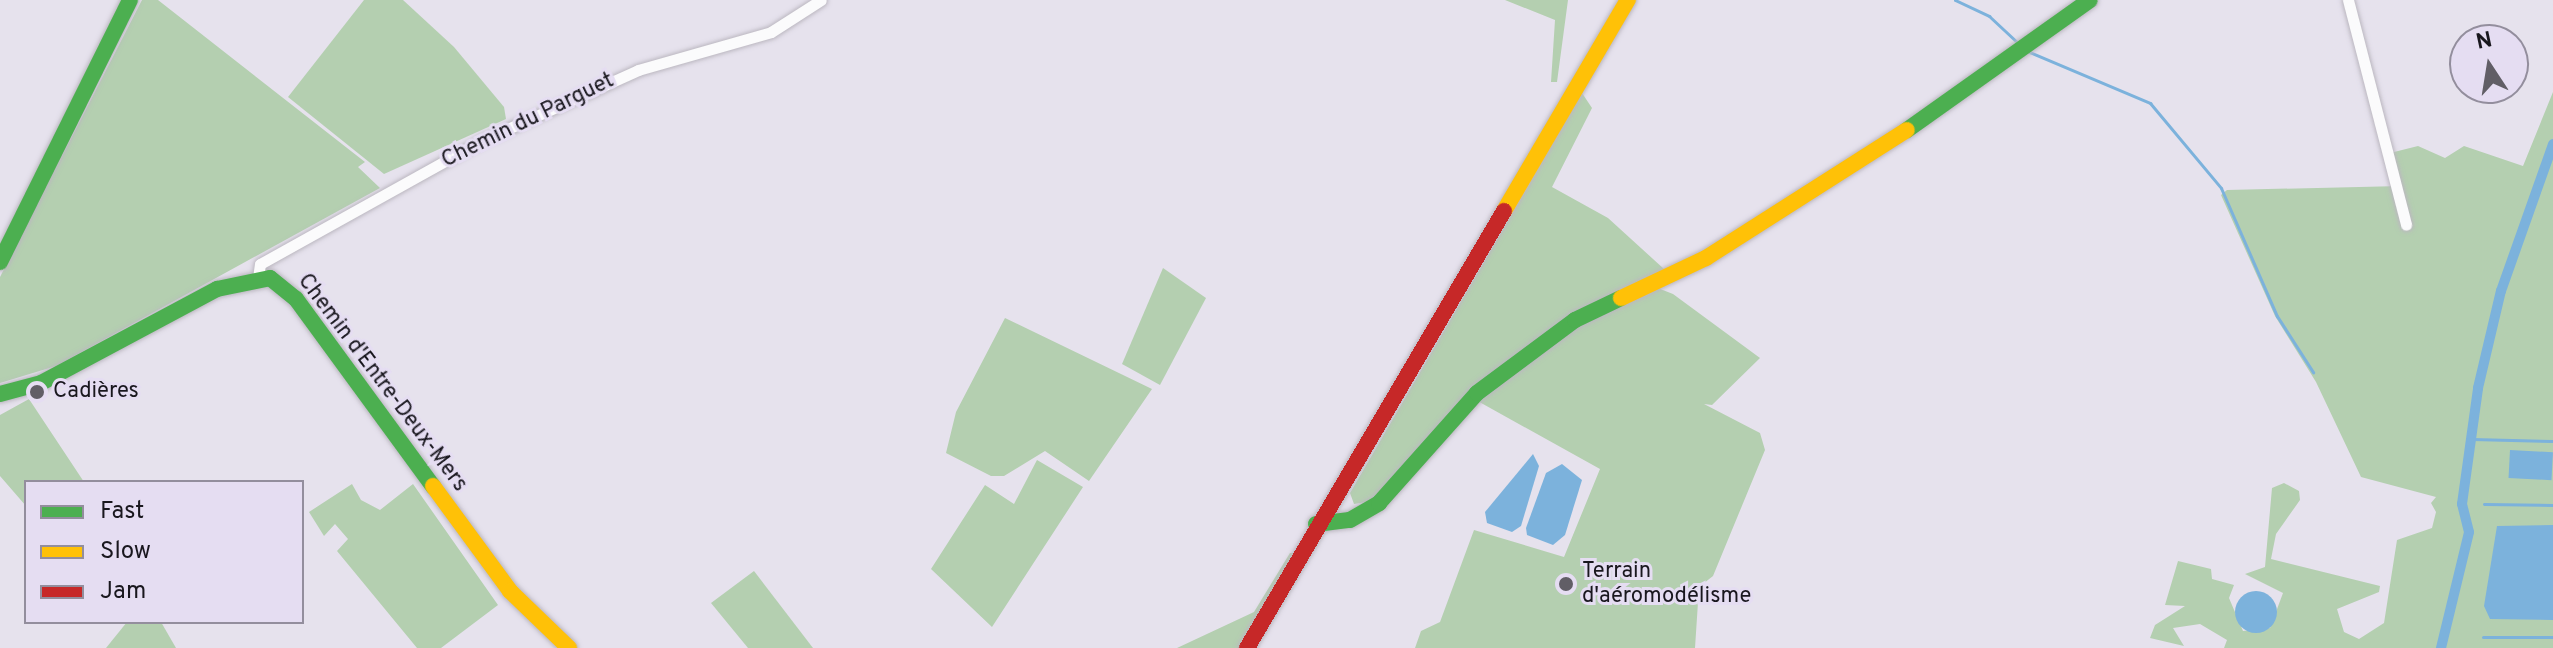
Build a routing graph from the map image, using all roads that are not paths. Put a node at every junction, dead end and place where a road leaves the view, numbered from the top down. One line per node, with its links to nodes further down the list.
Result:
1 (130, 0): 7 (street)
2 (821, 0): 8 (street, Chemin du Parguet)
3 (1628, 0): 10 (street)
4 (2090, 0): 10 (street)
5 (2348, 0): 6 (street)
6 (2406, 225)
7 (0, 262)
8 (258, 278): 9 (street); 11 (street, Chemin d'Entre-Deux-Mers)
9 (0, 391)
10 (1316, 524): 12 (street)
11 (569, 648)
12 (1247, 648)

